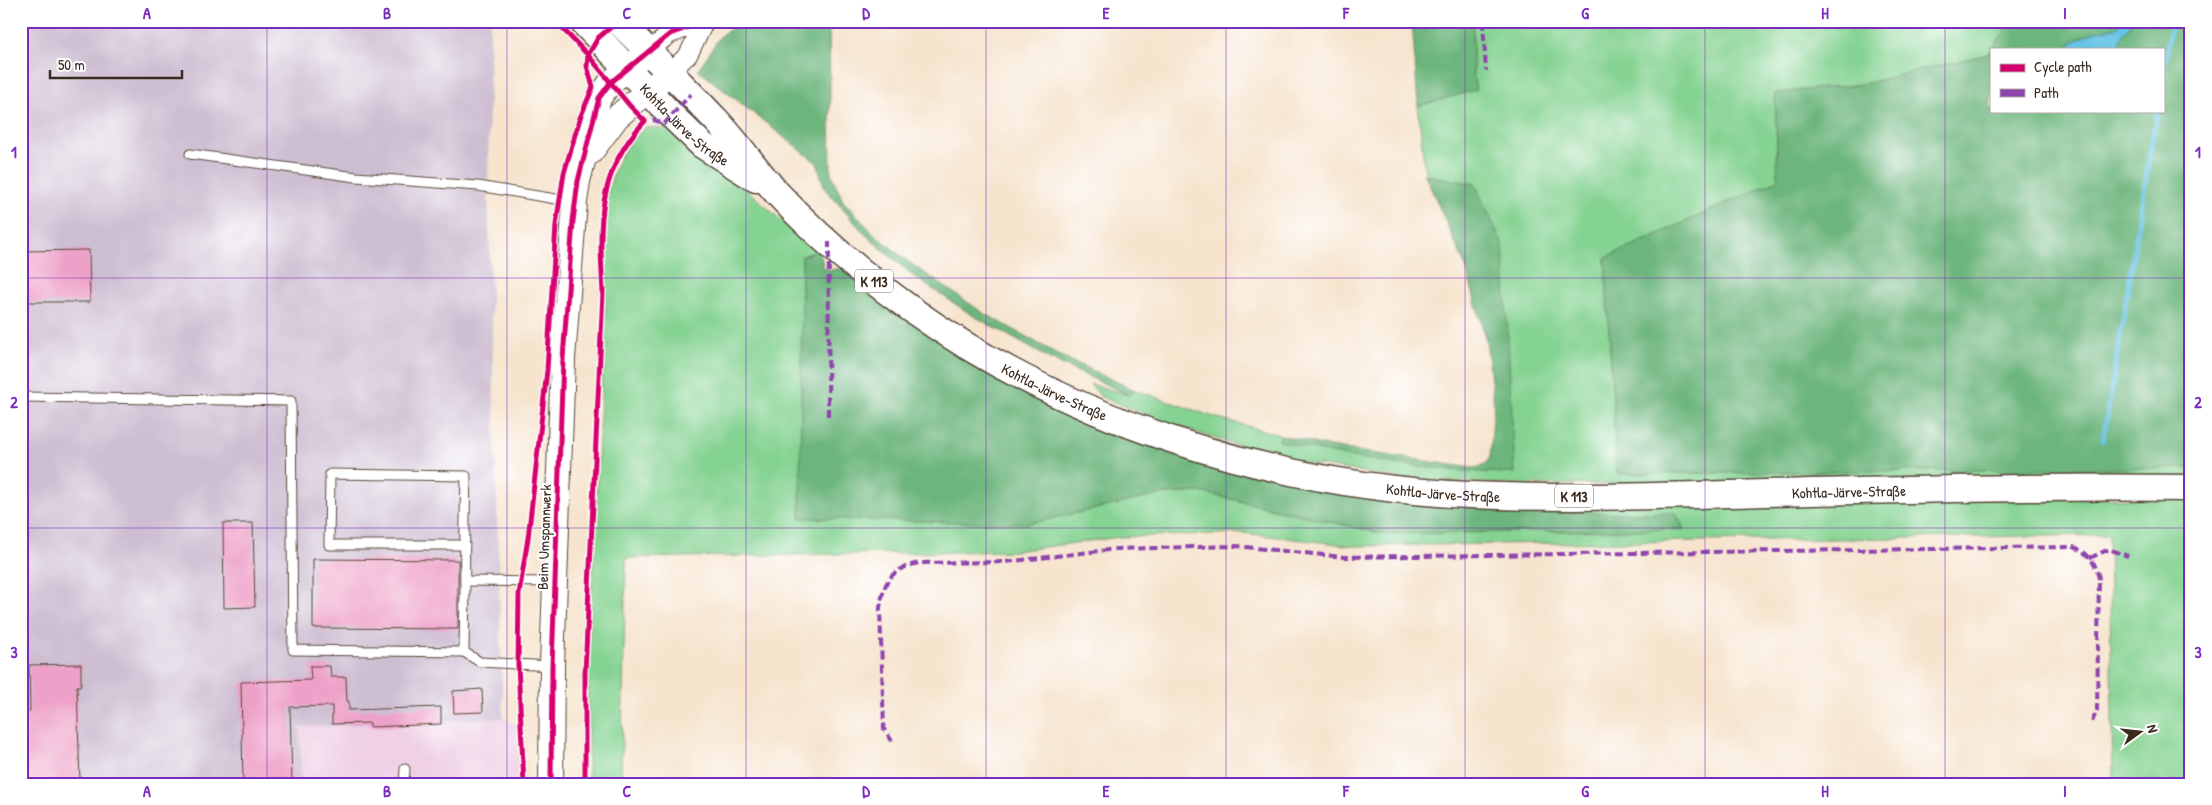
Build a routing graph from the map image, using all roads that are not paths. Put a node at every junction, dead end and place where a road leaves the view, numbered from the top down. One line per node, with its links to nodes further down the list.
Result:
1 (582, 21): 5 (main road, Kohtla-Järve-Straße / K 113)
2 (618, 21): 4 (main road, Kohtla-Järve-Straße / K 113)
3 (705, 21): 4 (street, Beim Umspannwerk); 6 (street, Beim Umspannwerk)
4 (648, 51): 5 (street, Beim Umspannwerk); 6 (main road, Kohtla-Järve-Straße / K 113)
5 (626, 69): 7 (main road, Kohtla-Järve-Straße / K 113); 9 (street, Beim Umspannwerk)
6 (669, 73): 7 (street, Beim Umspannwerk); 10 (main road, Kohtla-Järve-Straße / K 113)
7 (648, 92): 9 (street, Beim Umspannwerk); 10 (main road, Kohtla-Järve-Straße / K 113)
8 (190, 154): 11 (lane)
9 (583, 164): 11 (street, Beim Umspannwerk)
10 (778, 193): 13 (main road, Kohtla-Järve-Straße / K 113)
11 (575, 202): 16 (street, Beim Umspannwerk)
12 (21, 397): 17 (lane)
13 (2191, 488)
14 (465, 545): 14 (lane); 15 (lane)
15 (465, 580): 16 (lane); 17 (lane)
16 (555, 582): 18 (street, Beim Umspannwerk)
17 (464, 652): 18 (lane)
18 (552, 666): 21 (street, Beim Umspannwerk)
19 (405, 769): 20 (lane)
20 (404, 784)
21 (551, 784)

